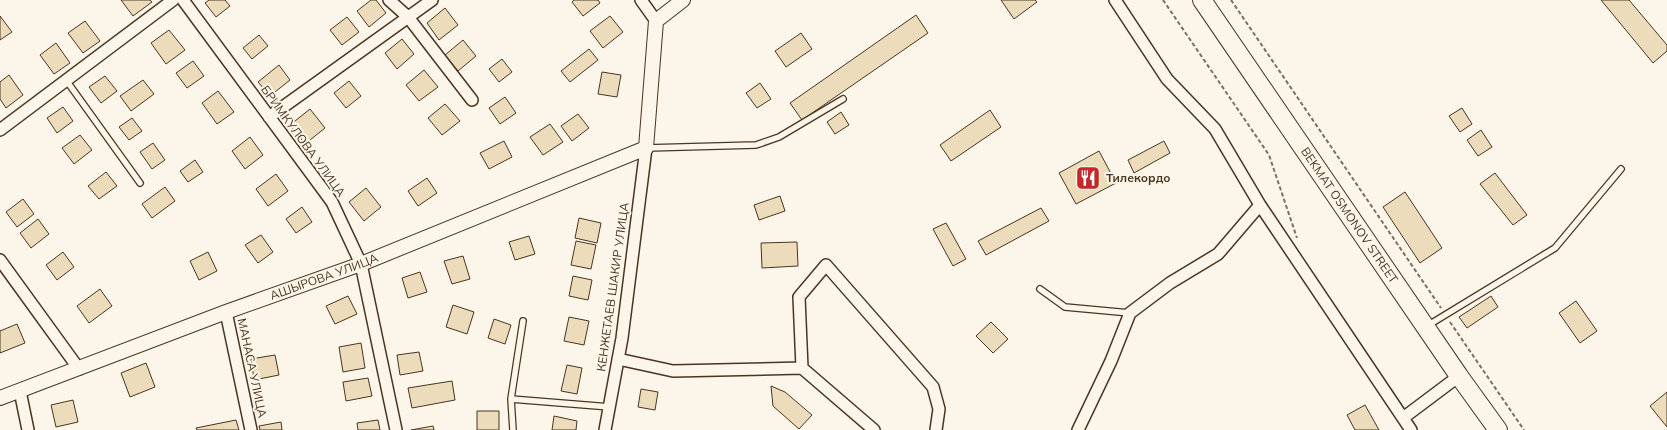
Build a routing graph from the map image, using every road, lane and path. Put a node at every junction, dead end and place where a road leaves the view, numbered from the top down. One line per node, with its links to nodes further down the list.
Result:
1 (173, 0): 13 (street)
2 (182, 0): 16 (street, БРИМКУЛОВА УЛИЦА)
3 (389, 0): 11 (street)
4 (432, 0): 11 (street)
5 (641, 0): 12 (street)
6 (683, 0): 12 (street)
7 (1115, 0): 21 (street)
8 (1163, 0): 22 (path)
9 (1202, 0): 30 (highway, BEKMAT OSMONOV STREET)
10 (1231, 0): 28 (path)
11 (408, 17): 15 (street); 16 (street)
12 (656, 21): 18 (street)
13 (66, 80): 17 (street); 20 (lane)
14 (843, 99): 18 (lane)
15 (472, 100)
16 (269, 117): 24 (street, БРИМКУЛОВА УЛИЦА)
17 (0, 130)
18 (646, 148): 24 (street, АШЫРОВА УЛИЦА); 31 (street, КЕНЖЕТАЕВ ШАКИР УЛИЦА)
19 (1621, 169): 28 (lane)
20 (140, 183)
21 (1260, 205): 27 (street); 39 (street)
22 (1299, 244)
23 (0, 260): 33 (street)
24 (361, 264): 26 (street, АШЫРОВА УЛИЦА); 43 (street, БРИМКУЛОВА УЛИЦА)
25 (1040, 288): 27 (lane)
26 (226, 312): 33 (street, АШЫРОВА УЛИЦА); 42 (street, МАНАСА УЛИЦА)
27 (1130, 313): 48 (street)
28 (1445, 315): 30 (lane); 50 (path)
29 (523, 321): 37 (lane)
30 (1426, 327): 34 (highway, BEKMAT OSMONOV STREET)
31 (618, 359): 32 (street); 38 (street, КЕНЖЕТАЕВ ШАКИР УЛИЦА)
32 (802, 368): 46 (street); 47 (street)
33 (79, 369): 35 (street, АШЫРОВА УЛИЦА)
34 (1459, 376): 39 (street); 40 (highway, BEKMAT OSMONOV STREET)
35 (20, 391): 36 (street, АШЫРОВА УЛИЦА); 41 (street)
36 (0, 398)
37 (511, 399): 38 (lane); 44 (lane)
38 (610, 407): 45 (street, КЕНЖЕТАЕВ ШАКИР УЛИЦА)
39 (1403, 418): 49 (street)
40 (1495, 428)
41 (28, 430)
42 (251, 430)
43 (396, 430)
44 (513, 430)
45 (606, 430)
46 (874, 430)
47 (936, 430)
48 (1078, 430)
49 (1411, 430)
50 (1524, 430)

